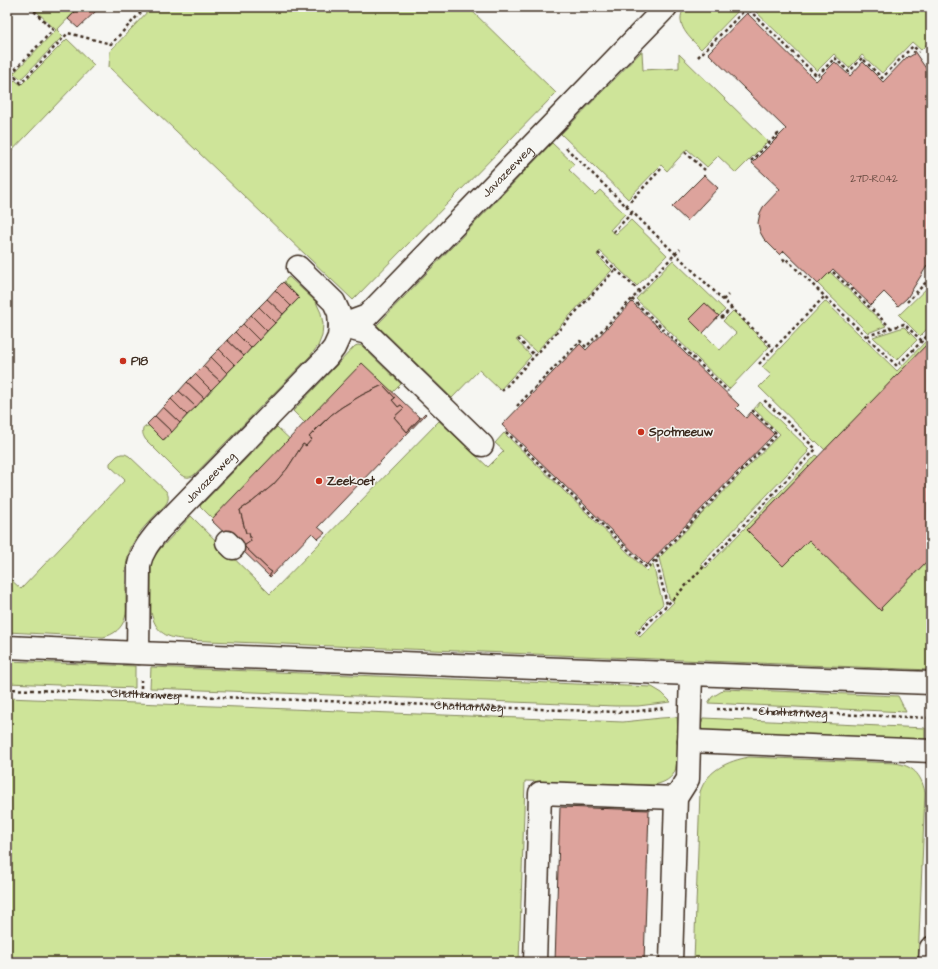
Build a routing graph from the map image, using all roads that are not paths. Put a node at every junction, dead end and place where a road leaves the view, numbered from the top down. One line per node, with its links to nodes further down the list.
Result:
1 (666, 7): 3 (street, Javazeeweg)
2 (298, 267): 3 (street, Javazeeweg)
3 (340, 326): 4 (street); 6 (street, Javazeeweg)
4 (482, 445)
5 (7, 647): 6 (street)
6 (138, 653): 7 (street)
7 (691, 674): 8 (street); 9 (street)
8 (931, 683)
9 (689, 741): 10 (street); 11 (street)
10 (931, 751)
11 (676, 798): 13 (street); 14 (street)
12 (931, 948): 15 (street)
13 (535, 962)
14 (671, 962)
15 (930, 962)

